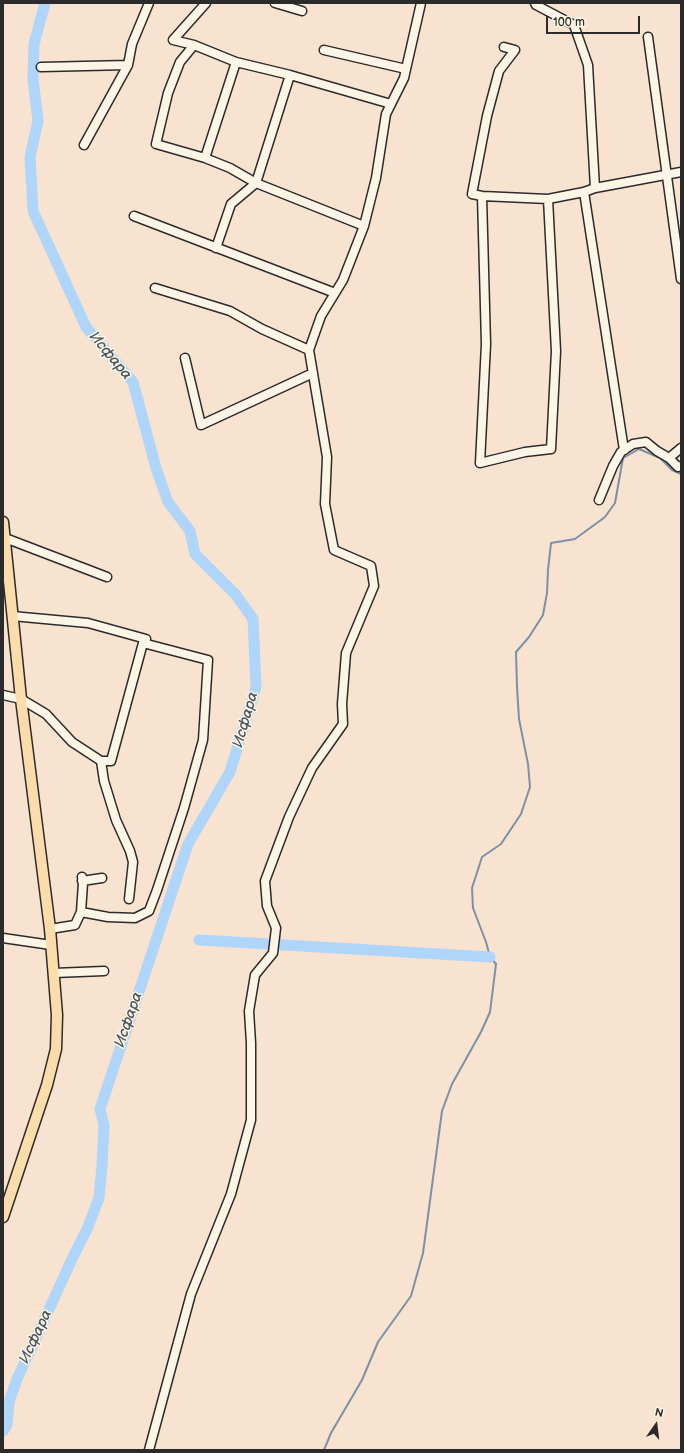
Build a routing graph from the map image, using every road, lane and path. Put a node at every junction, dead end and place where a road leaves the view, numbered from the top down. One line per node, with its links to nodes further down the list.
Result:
1 (149, 3): 12 (street)
2 (206, 3): 8 (street)
3 (275, 3): 6 (street)
4 (421, 3): 14 (street)
5 (535, 3): 22 (street)
6 (302, 11)
7 (648, 37): 20 (street)
8 (194, 45): 11 (street); 18 (street)
9 (504, 47): 24 (street)
10 (324, 50): 14 (street)
11 (236, 62): 15 (street); 18 (street)
12 (128, 65): 13 (street); 17 (street)
13 (41, 67)
14 (406, 69): 16 (street)
15 (290, 75): 16 (street); 21 (street)
16 (391, 104): 27 (street)
17 (84, 145)
18 (205, 158): 21 (street)
19 (681, 172): 20 (street)
20 (666, 174): 22 (street); 29 (street)
21 (256, 183): 27 (street); 28 (street)
22 (595, 188): 23 (street)
23 (584, 192): 25 (street); 36 (street)
24 (482, 196): 25 (street); 25 (street)
25 (548, 199)
26 (134, 216): 28 (street)
27 (364, 226): 31 (street)
28 (216, 248): 31 (street)
29 (681, 279)
30 (156, 288): 32 (street)
31 (335, 293): 32 (street)
32 (309, 350): 34 (street)
33 (185, 358): 34 (street)
34 (313, 373): 57 (street)
35 (681, 448): 37 (street)
36 (624, 450): 37 (street); 39 (street)
37 (669, 458): 38 (street)
38 (681, 466)
39 (599, 500)
40 (3, 522): 41 (main road)
41 (5, 538): 42 (street); 43 (main road)
42 (107, 577)
43 (12, 616): 44 (street); 46 (main road)
44 (143, 643): 47 (street); 50 (street)
45 (3, 695): 46 (street)
46 (21, 699): 47 (street); 51 (main road)
47 (101, 761): 49 (street)
48 (102, 878): 50 (street)
49 (129, 899)
50 (81, 912): 51 (street)
51 (50, 929): 53 (main road)
52 (3, 938): 53 (street)
53 (51, 945): 55 (main road)
54 (104, 971): 55 (street)
55 (54, 973): 56 (main road)
56 (3, 1218)
57 (149, 1450)

